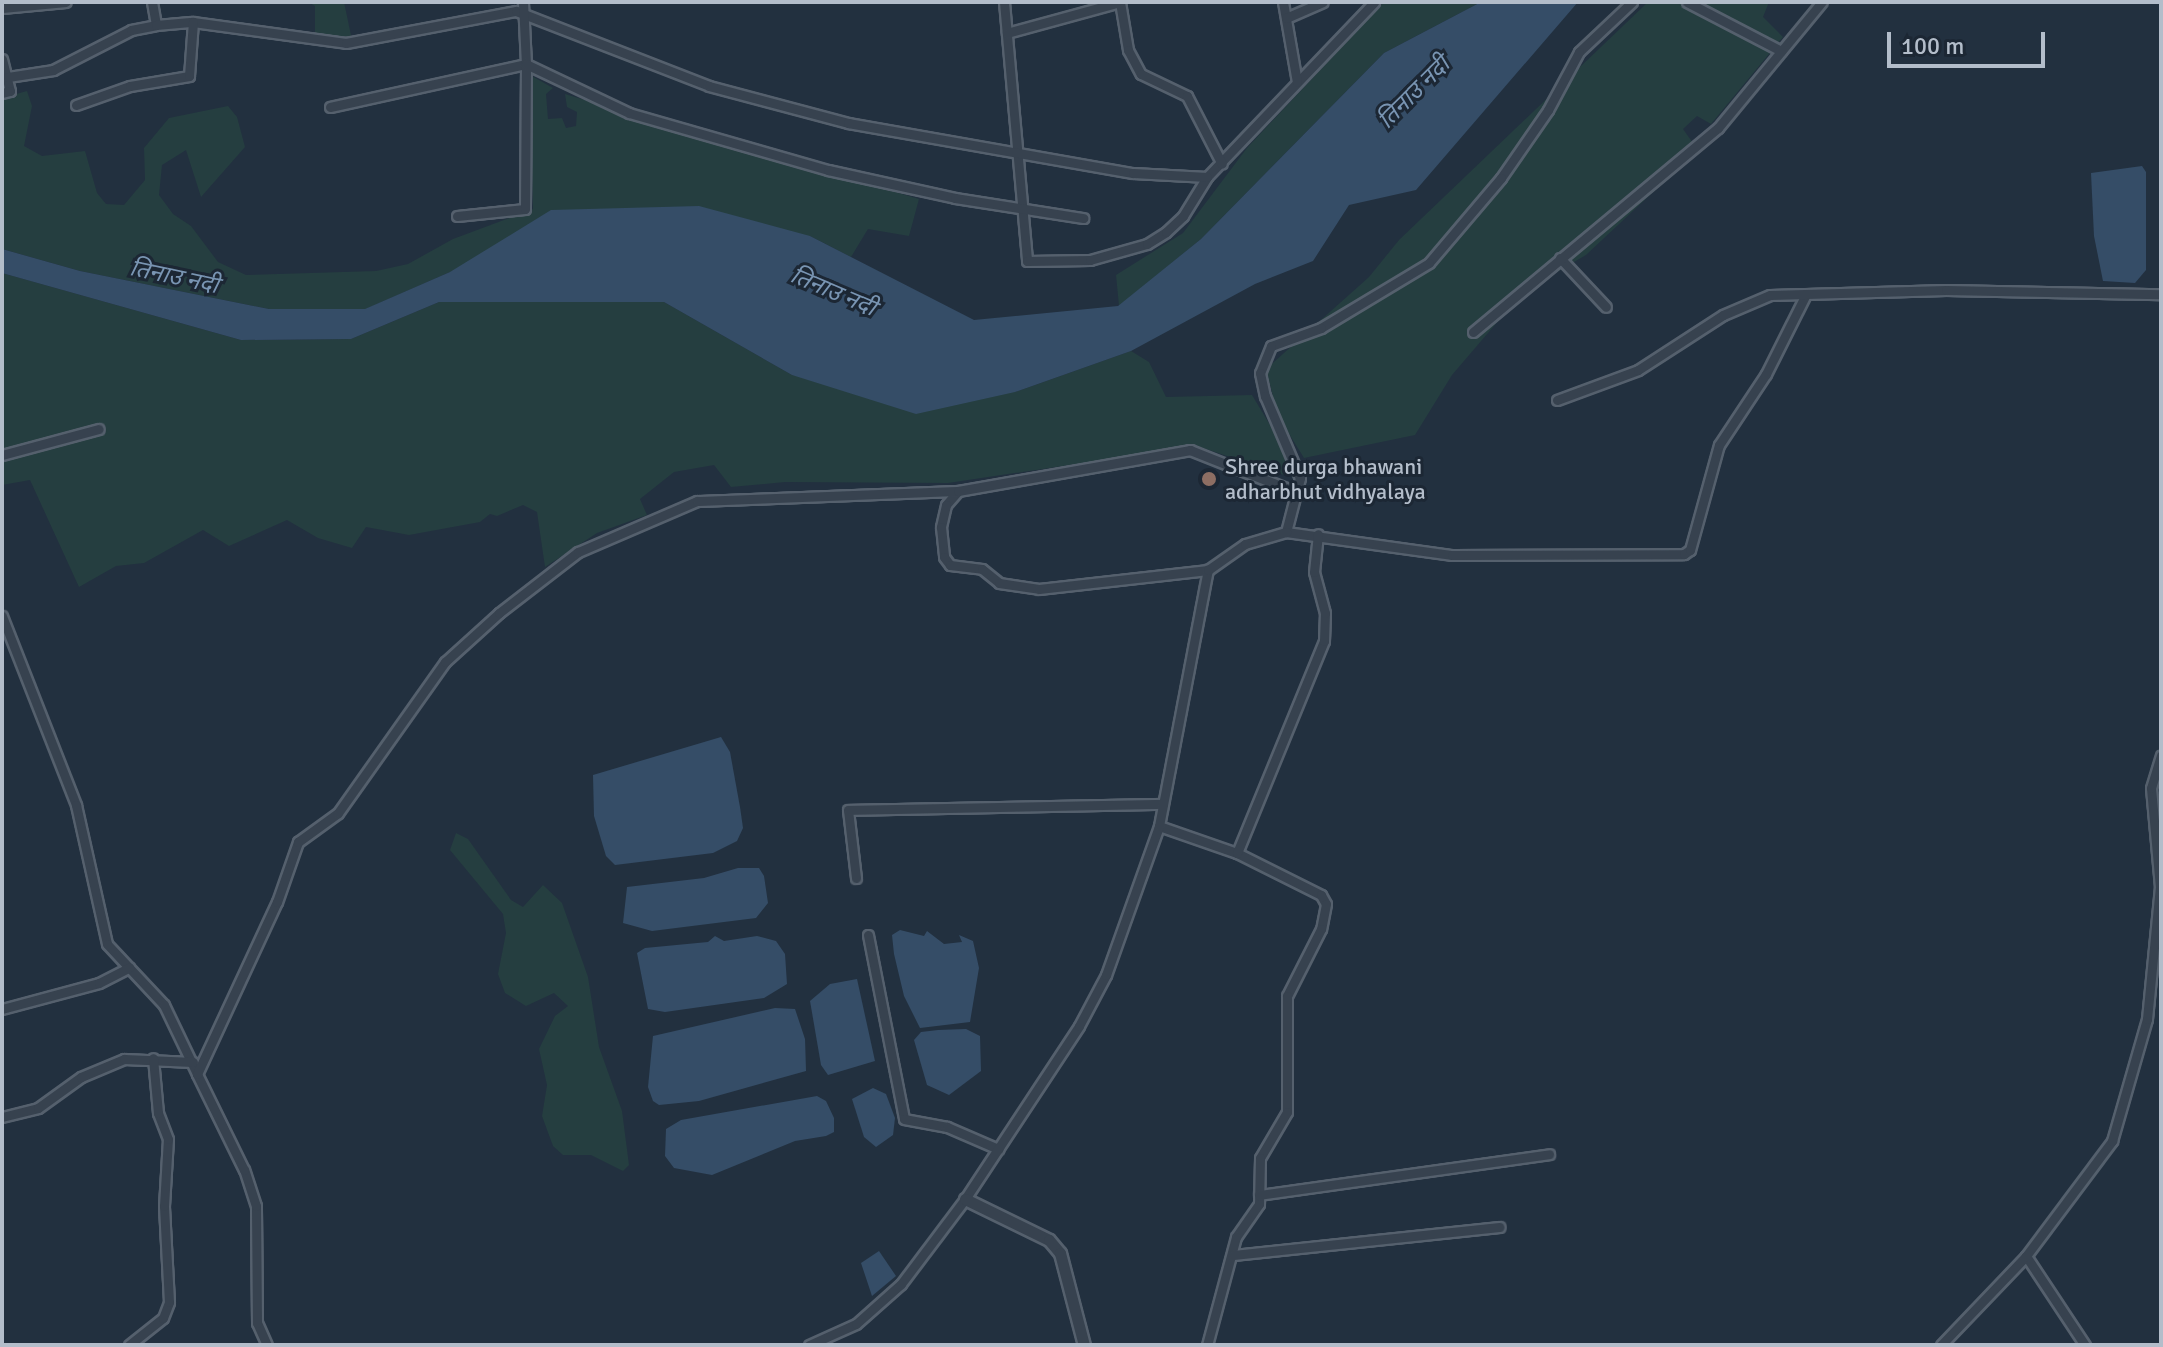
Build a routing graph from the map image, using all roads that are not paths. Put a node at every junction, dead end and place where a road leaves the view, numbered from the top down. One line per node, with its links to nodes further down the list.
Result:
1 (66, 2): 13 (street)
2 (152, 2): 17 (street)
3 (523, 2): 14 (street)
4 (1004, 2): 18 (street)
5 (1120, 2): 12 (street); 28 (street)
6 (1283, 2): 15 (street)
7 (1323, 2): 15 (street)
8 (1374, 2): 23 (street)
9 (1632, 2): 42 (street)
10 (1687, 2): 19 (street)
11 (1822, 2): 19 (street)
12 (1082, 7): 18 (street)
13 (2, 8)
14 (523, 14): 16 (street); 21 (street); 27 (street)
15 (1286, 18): 23 (street)
16 (193, 22): 17 (street); 25 (street)
17 (156, 25): 22 (street)
18 (1007, 33): 27 (street)
19 (1781, 51): 33 (street)
20 (2, 59): 22 (street)
21 (526, 64): 26 (street); 30 (street); 31 (street)
22 (8, 77): 24 (street)
23 (1297, 82): 28 (street)
24 (2, 93)
25 (76, 105)
26 (330, 107)
27 (1015, 154): 29 (street); 30 (street)
28 (1222, 164): 29 (street)
29 (1207, 177): 30 (street)
30 (1025, 211): 32 (street)
31 (457, 216)
32 (1083, 218)
33 (1560, 258): 36 (street); 37 (street)
34 (2161, 294): 35 (street)
35 (1805, 296): 38 (street); 44 (street)
36 (1606, 307)
37 (1473, 332)
38 (1557, 400)
39 (99, 429): 40 (street)
40 (2, 455)
41 (958, 491): 42 (street); 45 (street); 57 (street)
42 (1296, 492): 43 (street)
43 (1286, 532): 44 (street); 45 (street)
44 (1318, 534): 50 (street)
45 (1208, 570): 48 (street)
46 (2, 616): 53 (street)
47 (2161, 756): 65 (street)
48 (1163, 804): 49 (street); 51 (street)
49 (1159, 826): 50 (street); 59 (street)
50 (1237, 853): 61 (street)
51 (856, 878)
52 (868, 935): 59 (street)
53 (129, 968): 54 (street); 56 (street)
54 (2, 1009)
55 (153, 1058): 56 (street); 58 (street); 66 (street)
56 (193, 1062): 57 (street)
57 (197, 1074): 67 (street)
58 (2, 1117)
59 (998, 1149): 62 (street)
60 (1549, 1154): 61 (street)
61 (1259, 1195): 64 (street)
62 (965, 1199): 68 (street); 69 (street)
63 (1500, 1227): 64 (street)
64 (1233, 1255): 70 (street)
65 (2026, 1256): 71 (street); 72 (street)
66 (129, 1345)
67 (267, 1345)
68 (809, 1345)
69 (1084, 1345)
70 (1207, 1345)
71 (1941, 1345)
72 (2085, 1345)

